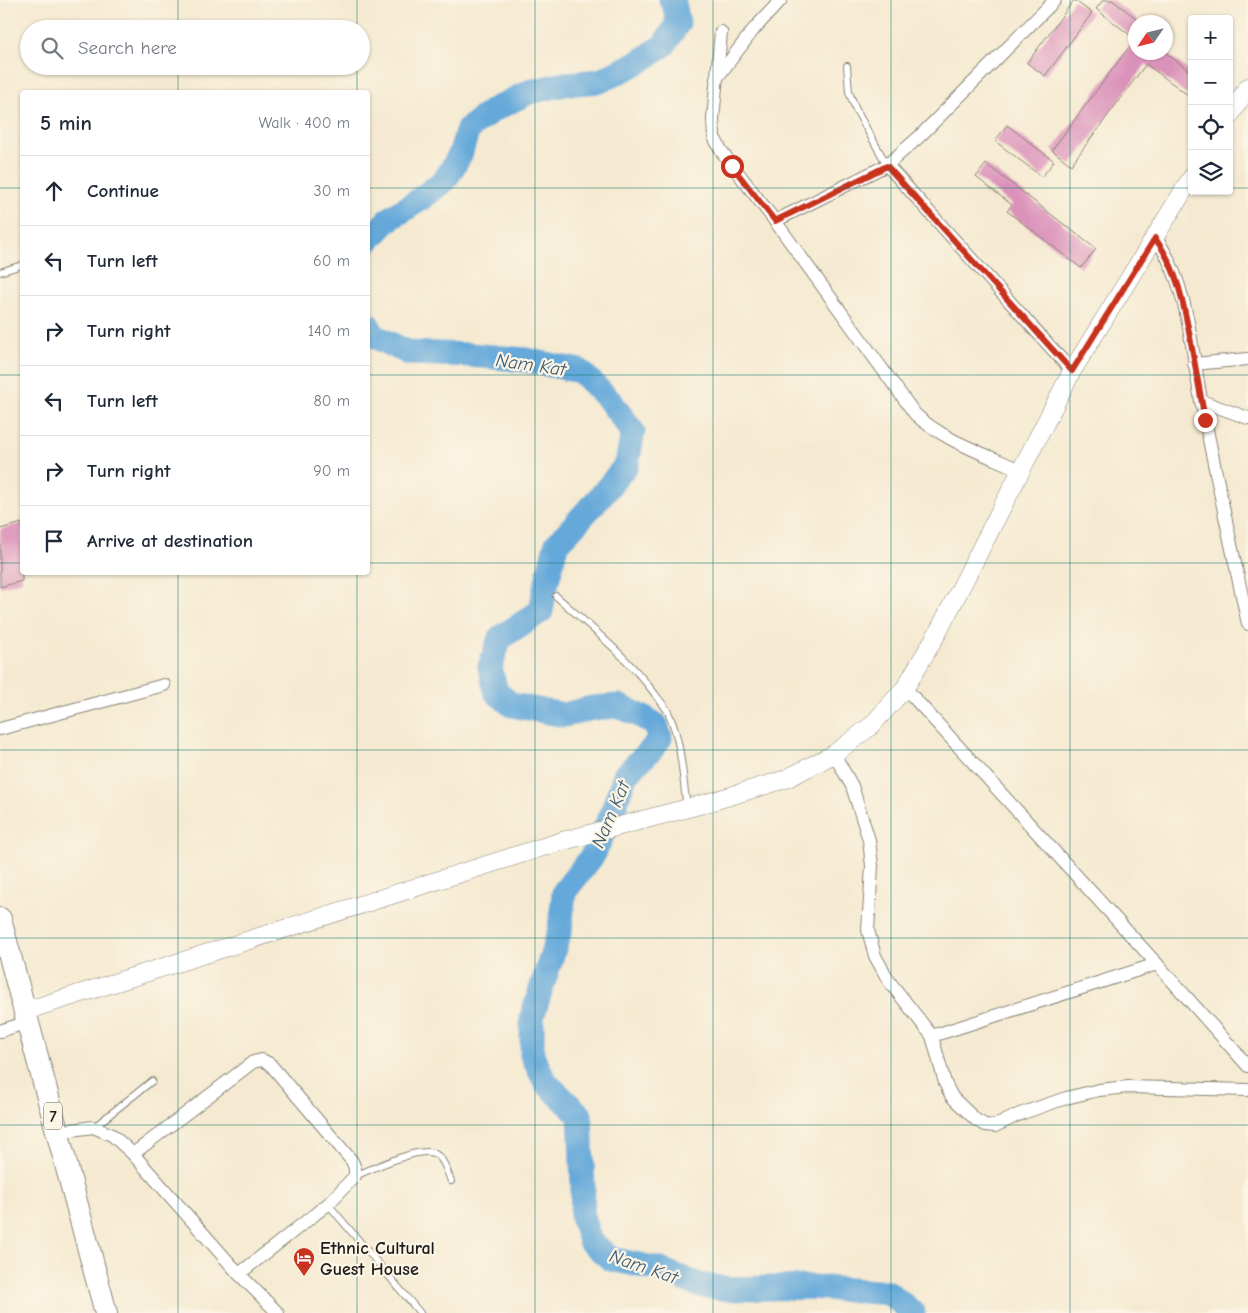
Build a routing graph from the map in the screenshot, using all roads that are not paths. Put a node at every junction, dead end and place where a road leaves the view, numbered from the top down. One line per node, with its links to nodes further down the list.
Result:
1 (781, 0): 5 (street)
2 (1055, 0): 8 (street)
3 (721, 32): 5 (street)
4 (847, 66): 8 (lane)
5 (716, 79): 10 (street)
6 (1248, 87): 7 (street)
7 (1233, 111)
8 (887, 166): 10 (street); 16 (street)
9 (1188, 184): 11 (street)
10 (775, 221): 19 (street)
11 (1155, 238): 15 (street); 16 (street)
12 (20, 266): 13 (lane)
13 (0, 272)
14 (1248, 359): 15 (street)
15 (1194, 364): 17 (street)
16 (1072, 371): 19 (street)
17 (1201, 401): 18 (street); 21 (street)
18 (1248, 418)
19 (1022, 471): 23 (street)
20 (556, 596): 26 (lane)
21 (1248, 624)
22 (164, 685): 24 (street)
23 (905, 688): 25 (street); 28 (street)
24 (0, 730)
25 (834, 754): 26 (street); 31 (street)
26 (687, 808): 29 (street)
27 (0, 919): 29 (highway, 7)
28 (1157, 964): 31 (street); 32 (street)
29 (26, 1016): 30 (street); 36 (highway, 7)
30 (0, 1030)
31 (932, 1036): 34 (street)
32 (1248, 1066)
33 (152, 1081): 35 (lane)
34 (1248, 1090)
35 (93, 1127): 36 (street); 37 (street)
36 (57, 1132): 42 (highway, 7)
37 (133, 1154): 38 (street); 41 (street)
38 (355, 1176): 39 (lane); 40 (street)
39 (451, 1182)
40 (328, 1204): 41 (street); 44 (lane)
41 (239, 1274): 43 (street)
42 (106, 1313)
43 (278, 1313)
44 (420, 1313)

